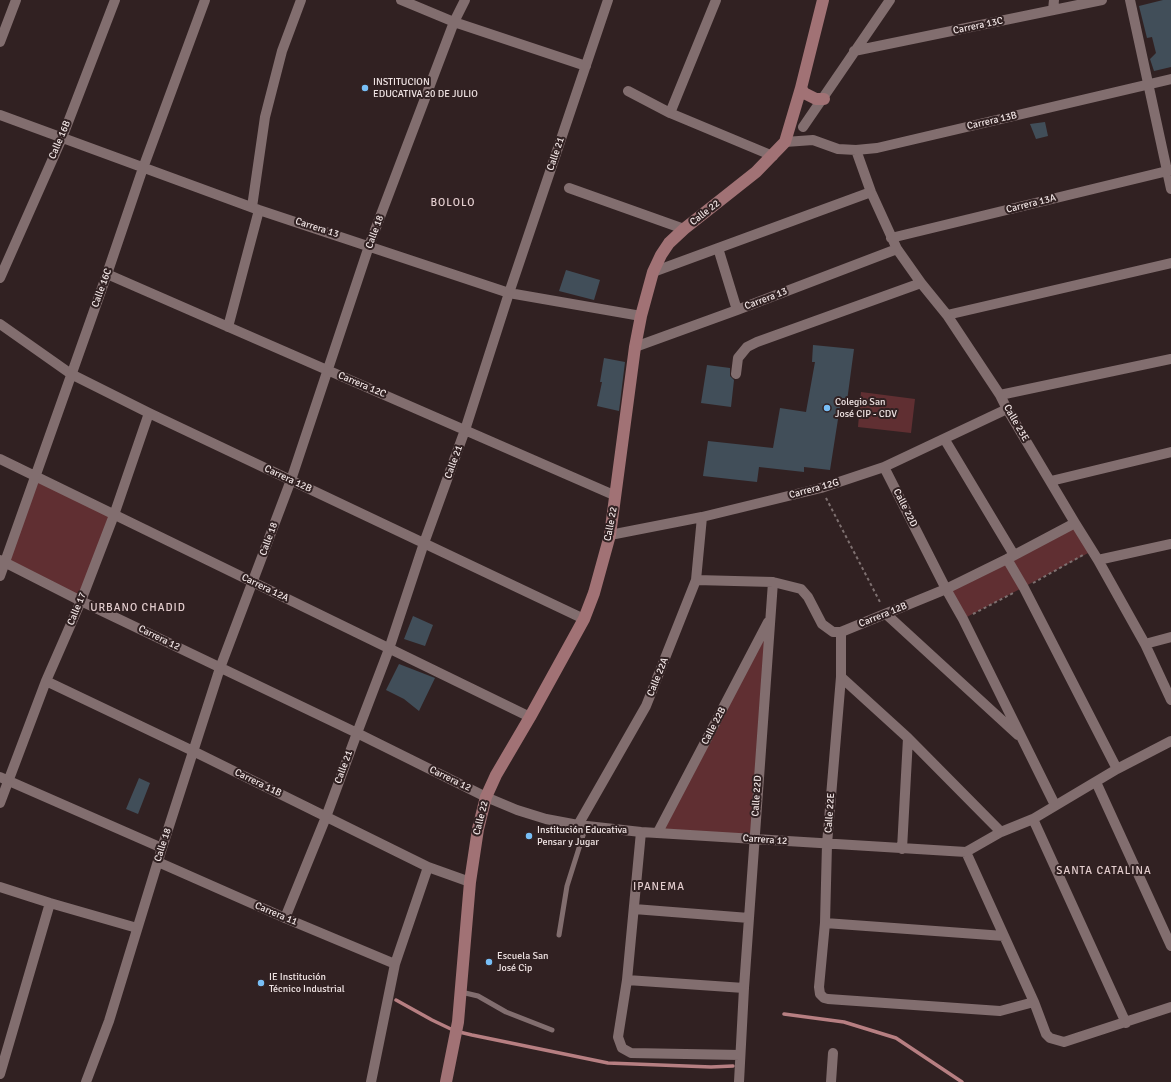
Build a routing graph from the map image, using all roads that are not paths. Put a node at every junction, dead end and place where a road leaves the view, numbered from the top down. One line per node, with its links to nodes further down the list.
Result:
1 (16, 0): 15 (street)
2 (114, 0): 27 (street, Calle 16B)
3 (205, 0): 32 (street, Calle 16C)
4 (301, 0): 37 (street)
5 (401, 0): 14 (street)
6 (465, 0): 14 (street, Calle 18)
7 (608, 0): 17 (street, Calle 21)
8 (716, 0): 23 (street)
9 (822, 0): 20 (street, Calle 22)
10 (890, 0): 16 (street)
11 (1102, 0): 13 (street, Carrera 13C)
12 (1130, 0): 19 (street)
13 (1053, 5): 16 (street, Carrera 13C)
14 (454, 22): 17 (street); 40 (street, Calle 18)
15 (0, 42)
16 (854, 51): 22 (street)
17 (586, 66): 48 (street, Calle 21)
18 (1171, 79): 19 (street, Carrera 13B)
19 (1147, 84): 30 (street, Carrera 13B); 33 (street)
20 (801, 88): 22 (street); 25 (street, Calle 22)
21 (628, 91): 23 (street)
22 (824, 98): 26 (street)
23 (670, 113): 31 (street)
24 (0, 115): 27 (street, Carrera 13)
25 (793, 116): 26 (street, Carrera 13B); 29 (street, Calle 22)
26 (803, 128): 28 (street, Carrera 13B)
27 (62, 138): 32 (street, Carrera 13); 46 (street, Calle 16B)
28 (813, 140): 29 (street, Carrera 13B); 30 (street, Carrera 13B)
29 (785, 142): 31 (street, Calle 22)
30 (856, 150): 36 (street, Calle 23E)
31 (773, 156): 38 (street, Calle 22)
32 (143, 168): 37 (street, Carrera 13); 45 (street, Calle 16C)
33 (1169, 170): 35 (street); 39 (street, Carrera 13A)
34 (570, 188): 38 (street)
35 (1171, 189)
36 (871, 192): 39 (street, Calle 23E); 41 (street)
37 (256, 208): 40 (street, Carrera 13); 53 (street)
38 (684, 229): 44 (street, Calle 22)
39 (891, 238): 42 (street, Calle 23E)
40 (369, 246): 48 (street, Carrera 13); 56 (street, Calle 18)
41 (718, 248): 44 (street); 49 (street)
42 (897, 249): 47 (street, Calle 23E); 49 (street, Carrera 13)
43 (1171, 262): 50 (street)
44 (653, 272): 51 (street, Calle 22)
45 (107, 274): 53 (street, Carrera 12C); 57 (street, Calle 16C)
46 (0, 278)
47 (921, 283): 50 (street, Calle 23E); 58 (street)
48 (509, 293): 51 (street, Carrera 13); 62 (street, Calle 21)
49 (737, 310): 54 (street, Carrera 13)
50 (946, 315): 59 (street, Calle 23E)
51 (641, 316): 54 (street, Calle 22)
52 (0, 324): 57 (street, Carrera 12B)
53 (228, 327): 56 (street, Carrera 12C)
54 (635, 347): 70 (street, Calle 22)
55 (1171, 359): 59 (street)
56 (328, 370): 62 (street, Carrera 12C); 68 (street, Calle 18)
57 (71, 374): 61 (street, Carrera 12B); 67 (street, Calle 16C)
58 (736, 374)
59 (1000, 395): 60 (street, Calle 23E)
60 (1008, 410): 63 (street, Carrera 12G); 69 (street, Calle 23E)
61 (149, 413): 68 (street, Carrera 12B); 71 (street, Calle 17)
62 (465, 430): 70 (street, Carrera 12C); 75 (street, Calle 21)
63 (945, 440): 66 (street, Carrera 12G); 77 (street)
64 (1171, 452): 69 (street)
65 (0, 459): 67 (street, Carrera 12A)
66 (884, 467): 72 (street, Carrera 12G); 84 (street, Calle 22D)
67 (36, 477): 71 (street, Carrera 12A); 79 (street, Calle 16C)
68 (291, 480): 75 (street, Carrera 12B); 82 (street, Calle 18)
69 (1051, 481): 73 (street, Calle 23E)
70 (616, 496): 74 (street, Calle 22)
71 (114, 515): 82 (street, Carrera 12A); 85 (street, Calle 17)
72 (702, 517): 74 (street, Carrera 12G); 81 (street, Calle 22A)
73 (1075, 523): 77 (street, Carrera 12B); 78 (street, Calle 23E)
74 (610, 535): 87 (street, Calle 22)
75 (424, 543): 87 (street, Carrera 12B); 92 (street, Calle 21)
76 (1171, 544): 78 (street)
77 (1010, 557): 84 (street, Carrera 12B); 103 (street)
78 (1098, 560): 91 (street, Calle 23E)
79 (3, 561): 80 (street, Calle 16C); 85 (street, Carrera 12)
80 (0, 576)
81 (696, 580): 83 (street); 111 (street, Calle 22A)
82 (253, 582): 92 (street, Carrera 12A); 93 (street, Calle 18)
83 (773, 582): 88 (street, Calle 22D); 89 (street)
84 (946, 589): 86 (street, Carrera 12B); 100 (street, Calle 22D)
85 (81, 601): 93 (street, Carrera 12); 95 (street, Calle 17)
86 (886, 614): 89 (street, Carrera 12B); 100 (street)
87 (584, 619): 97 (street, Calle 22)
88 (770, 619): 113 (street, Calle 22B); 115 (street, Calle 22D)
89 (841, 632): 94 (street, Calle 22E)
90 (1171, 637): 91 (street)
91 (1145, 644): 96 (street, Calle 23E)
92 (389, 649): 97 (street, Carrera 12A); 98 (street, Calle 21)
93 (220, 668): 98 (street, Carrera 12); 102 (street, Calle 18)
94 (841, 677): 99 (street); 116 (street, Calle 22E)
95 (46, 682): 102 (street, Carrera 11B); 104 (street, Calle 17)
96 (1171, 700)
97 (530, 717): 106 (street, Calle 22)
98 (357, 733): 106 (street, Carrera 12); 109 (street, Calle 21)
99 (908, 738): 114 (street); 118 (street)
100 (1022, 739): 108 (street, Calle 22D)
101 (1171, 741): 103 (street)
102 (193, 751): 109 (street, Carrera 11B); 117 (street, Calle 18)
103 (1117, 768): 105 (street)
104 (5, 779): 107 (street, Calle 17); 117 (street)
105 (1096, 782): 108 (street); 132 (street)
106 (486, 797): 111 (street, Carrera 12); 122 (street, Calle 22)
107 (0, 803)
108 (1055, 805): 110 (street)
109 (326, 817): 121 (street, Carrera 11B); 126 (street, Calle 21)
110 (1033, 819): 114 (street); 139 (street)
111 (582, 826): 112 (street, Carrera 12); 130 (lane)
112 (641, 832): 113 (street, Carrera 12); 125 (street)
113 (658, 832): 115 (street, Carrera 12)
114 (1001, 832): 119 (street)
115 (754, 839): 116 (street, Carrera 12); 127 (street, Calle 22D)
116 (828, 844): 118 (street, Carrera 12); 128 (street, Calle 22E)
117 (162, 848): 120 (street, Calle 18)
118 (902, 849): 119 (street, Carrera 12)
119 (966, 852): 131 (street)
120 (158, 862): 126 (street, Carrera 11); 129 (street, Calle 18)
121 (428, 867): 122 (street, Carrera 11B); 133 (street)
122 (470, 882): 136 (street, Calle 22)
123 (0, 886): 124 (street)
124 (50, 903): 129 (street); 143 (street)
125 (634, 908): 127 (street); 134 (street)
126 (285, 918): 133 (street, Carrera 11)
127 (749, 918): 135 (street, Calle 22D)
128 (825, 923): 131 (street); 137 (street, Calle 22E)
129 (137, 928): 144 (street, Calle 18)
130 (559, 936)
131 (1004, 936): 137 (street)
132 (1171, 946)
133 (395, 964): 145 (street)
134 (627, 980): 135 (street); 142 (street)
135 (744, 988): 142 (street, Calle 22D)
136 (461, 992): 140 (lane); 146 (street, Calle 22)
137 (1034, 1002): 139 (street)
138 (1171, 1007): 139 (street)
139 (1126, 1023)
140 (552, 1030)
141 (833, 1053): 148 (street)
142 (740, 1055): 147 (street, Calle 22D)
143 (0, 1074)
144 (86, 1082)
145 (371, 1082)
146 (446, 1082)
147 (739, 1082)
148 (831, 1082)

